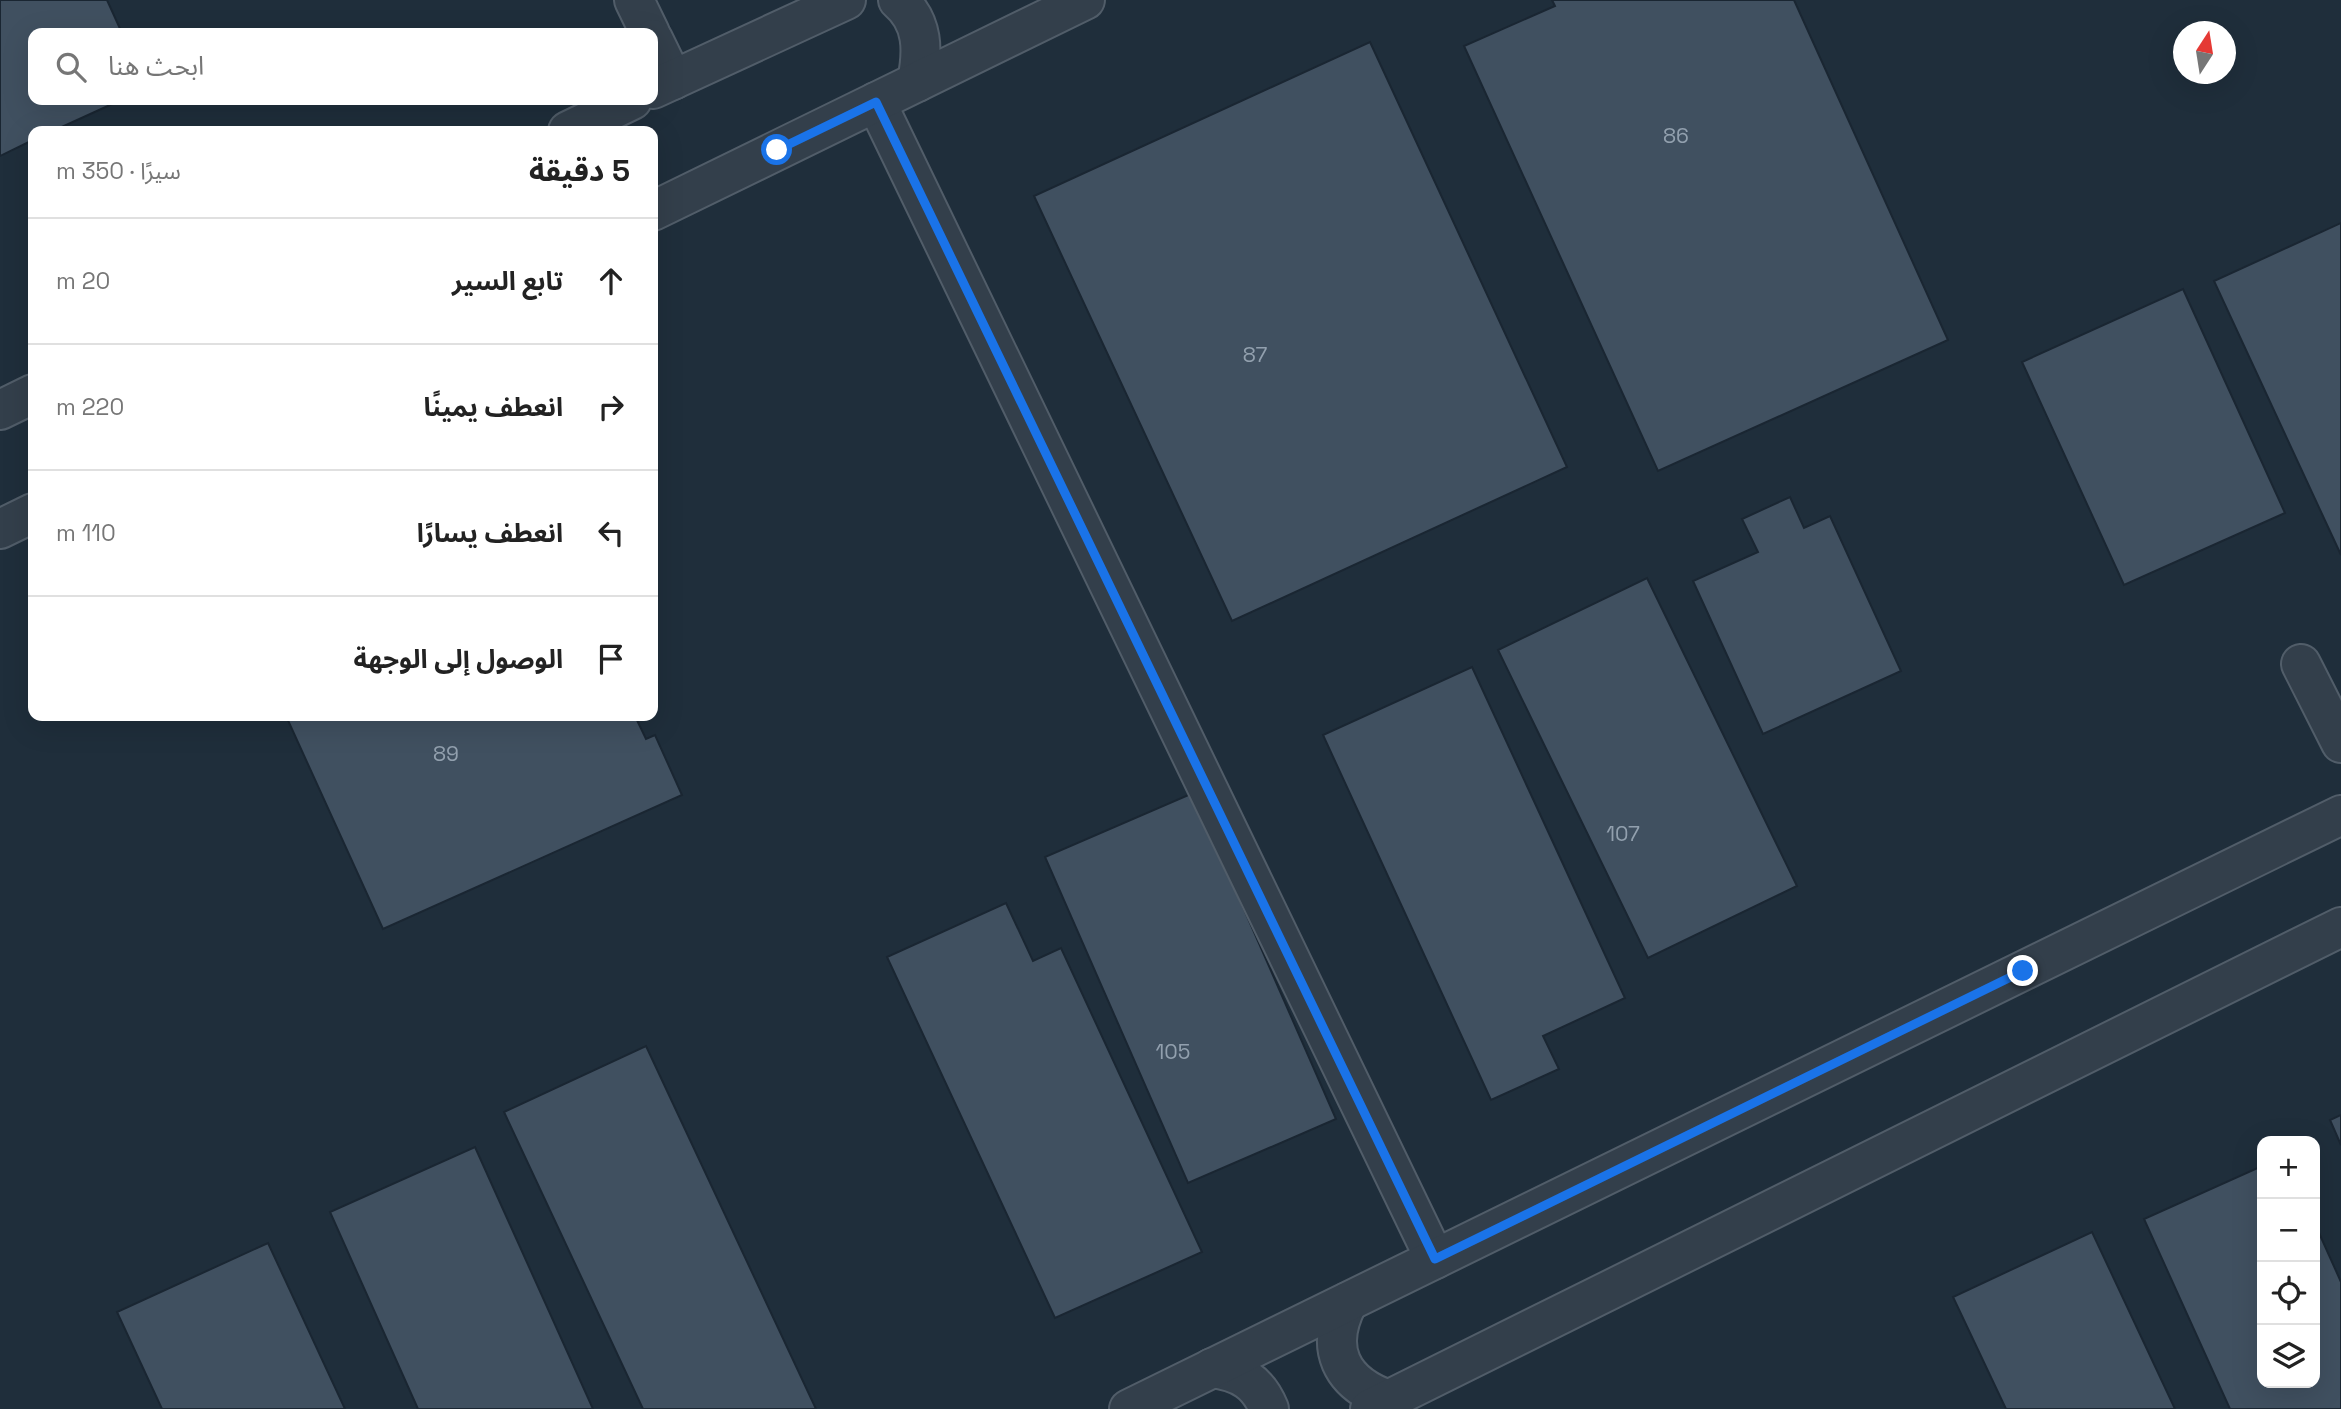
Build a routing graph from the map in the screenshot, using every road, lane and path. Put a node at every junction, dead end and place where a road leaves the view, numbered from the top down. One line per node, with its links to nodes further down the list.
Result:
1 (634, 0): 6 (lane)
2 (846, 0): 9 (lane)
3 (898, 0): 8 (lane)
4 (1085, 0): 5 (lane)
5 (1026, 11): 8 (lane)
6 (648, 28)
7 (658, 62): 9 (lane)
8 (918, 82): 10 (lane)
9 (663, 85)
10 (876, 102): 13 (lane); 22 (lane)
11 (622, 105): 12 (lane)
12 (578, 126)
13 (658, 209)
14 (28, 396): 15 (lane)
15 (0, 410)
16 (28, 515): 17 (lane)
17 (0, 529)
18 (2301, 664): 19 (lane)
19 (2341, 743)
20 (2341, 815): 22 (lane)
21 (2341, 927): 25 (lane)
22 (1435, 1259): 23 (lane)
23 (1348, 1302): 24 (lane); 25 (lane)
24 (1212, 1368): 26 (lane); 27 (lane)
25 (1379, 1404)
26 (1129, 1409)
27 (1269, 1409)

